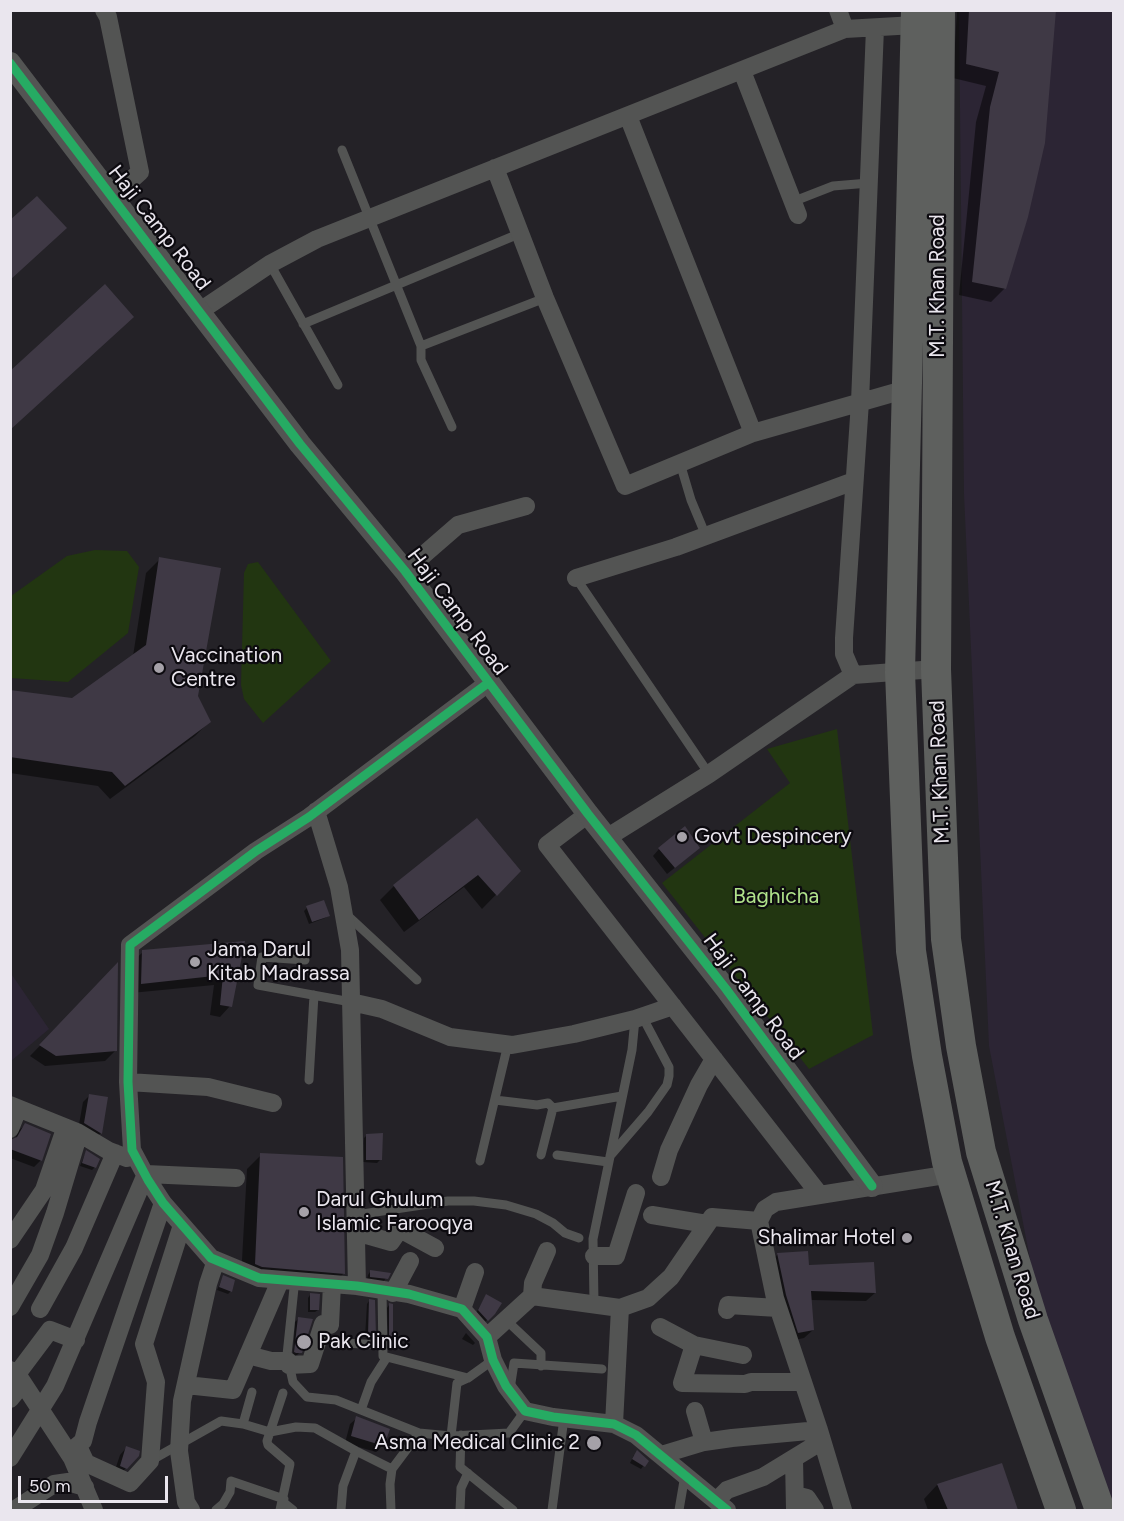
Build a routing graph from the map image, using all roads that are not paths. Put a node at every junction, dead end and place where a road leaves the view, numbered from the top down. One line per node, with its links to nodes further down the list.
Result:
1 (104, 10): 12 (street)
2 (838, 10): 5 (street)
3 (924, 15): 4 (street); 23 (highway, M.T. Khan Road); 33 (highway, M.T. Khan Road)
4 (875, 28): 5 (street); 11 (street)
5 (845, 29): 7 (street)
6 (10, 63): 12 (street, Haji Camp Road)
7 (742, 71): 8 (street); 13 (street)
8 (628, 116): 10 (street); 26 (street)
9 (342, 150): 14 (lane)
10 (495, 168): 14 (street); 15 (street)
11 (869, 183): 13 (lane); 24 (street)
12 (112, 197): 19 (street, Haji Camp Road)
13 (795, 208)
14 (371, 218): 16 (street); 17 (lane)
15 (521, 233): 17 (lane); 18 (street)
16 (270, 264): 19 (street); 20 (lane)
17 (398, 285): 20 (lane); 21 (lane)
18 (545, 298): 21 (lane); 27 (street)
19 (200, 311): 31 (street, Haji Camp Road)
20 (303, 324): 22 (lane)
21 (421, 346): 25 (lane)
22 (338, 385)
23 (907, 389): 24 (street); 34 (highway, M.T. Khan Road)
24 (860, 402): 26 (street); 28 (street)
25 (452, 427)
26 (753, 433): 27 (street)
27 (681, 463): 30 (lane)
28 (854, 481): 30 (street); 35 (street)
29 (526, 506): 31 (street)
30 (706, 536): 32 (street)
31 (405, 571): 36 (street, Haji Camp Road)
32 (576, 578): 37 (lane)
33 (936, 669): 34 (street); 159 (highway, M.T. Khan Road)
34 (900, 672): 35 (street); 65 (highway, M.T. Khan Road)
35 (853, 675): 37 (street)
36 (488, 682): 38 (street); 39 (street, Haji Camp Road)
37 (709, 774): 40 (street)
38 (316, 812): 41 (street); 51 (street)
39 (588, 814): 40 (street, Haji Camp Road); 46 (street)
40 (608, 837): 68 (street, Haji Camp Road)
41 (343, 912): 43 (lane); 45 (street)
42 (305, 960): 44 (lane)
43 (417, 980)
44 (314, 995): 45 (lane); 50 (lane)
45 (351, 1002): 48 (street); 74 (street)
46 (673, 1006): 47 (street); 49 (street)
47 (639, 1018): 48 (street); 52 (lane); 62 (lane)
48 (508, 1044): 53 (lane)
49 (714, 1059): 66 (street); 70 (street)
50 (309, 1080)
51 (128, 1082): 54 (street); 64 (street)
52 (622, 1096): 56 (lane); 62 (lane)
53 (495, 1100): 56 (lane); 63 (lane)
54 (273, 1103)
55 (14, 1107): 57 (street); 58 (street)
56 (553, 1108): 60 (lane)
57 (10, 1129)
58 (72, 1131): 59 (street); 78 (street); 91 (street)
59 (115, 1154): 64 (street); 94 (street)
60 (541, 1155)
61 (557, 1155): 62 (lane)
62 (608, 1160): 81 (lane)
63 (480, 1161)
64 (143, 1168): 67 (street); 71 (street); 100 (street)
65 (951, 1174): 68 (street); 158 (highway, M.T. Khan Road)
66 (661, 1177)
67 (236, 1178)
68 (872, 1186): 70 (street)
69 (636, 1193): 81 (street)
70 (820, 1195): 73 (street)
71 (163, 1203): 76 (street); 132 (street)
72 (651, 1215): 75 (street)
73 (759, 1221): 75 (street); 93 (street)
74 (356, 1223): 77 (lane); 79 (street); 87 (street)
75 (707, 1224): 92 (street)
76 (182, 1225): 82 (street); 137 (street)
77 (579, 1238)
78 (10, 1240)
79 (435, 1248)
80 (547, 1251): 89 (street)
81 (594, 1256): 90 (lane)
82 (216, 1260): 85 (street); 114 (street)
83 (410, 1261): 88 (street)
84 (475, 1272): 95 (street)
85 (289, 1281): 86 (street); 105 (street); 108 (lane)
86 (332, 1284): 87 (street); 108 (street)
87 (357, 1286): 88 (street)
88 (388, 1292): 95 (street); 102 (lane)
89 (532, 1296): 90 (street); 97 (street)
90 (594, 1303): 92 (street)
91 (10, 1307)
92 (620, 1308): 125 (street)
93 (778, 1308): 96 (street); 113 (street)
94 (40, 1309)
95 (462, 1309): 99 (street)
96 (727, 1310)
97 (506, 1320): 99 (street); 109 (lane)
98 (660, 1327): 103 (street)
99 (487, 1337): 107 (street)
100 (76, 1340): 111 (street); 119 (street)
101 (344, 1343): 102 (lane)
102 (383, 1345): 106 (lane)
103 (694, 1345): 104 (street); 113 (street)
104 (743, 1354)
105 (248, 1356): 108 (street); 114 (street)
106 (387, 1357): 112 (lane); 120 (lane)
107 (493, 1360): 112 (lane); 115 (street)
108 (289, 1363): 120 (lane)
109 (541, 1366): 110 (lane); 115 (lane)
110 (602, 1369)
111 (17, 1376): 118 (street); 119 (street)
112 (468, 1378): 128 (lane)
113 (803, 1382): 129 (street)
114 (186, 1385): 131 (street)
115 (510, 1390): 121 (street)
116 (252, 1392): 124 (lane)
117 (284, 1393): 126 (lane)
118 (10, 1399)
119 (40, 1410): 132 (street); 135 (street)
120 (361, 1410): 127 (lane)
121 (525, 1411): 123 (street); 128 (lane)
122 (695, 1411): 130 (street)
123 (564, 1418): 125 (street); 145 (lane)
124 (243, 1424): 126 (lane); 131 (lane)
125 (614, 1424): 134 (street)
126 (270, 1432): 133 (lane); 143 (lane)
127 (419, 1433): 128 (lane); 138 (lane)
128 (456, 1436): 139 (lane)
129 (821, 1436): 130 (street); 136 (street); 157 (street)
130 (704, 1442): 134 (street)
131 (178, 1444): 137 (lane); 148 (street)
132 (73, 1449): 137 (street); 141 (street)
133 (356, 1451): 138 (lane); 151 (lane)
134 (660, 1455): 140 (street)
135 (10, 1458)
136 (794, 1458): 142 (street); 144 (street)
137 (150, 1461)
138 (392, 1469): 152 (lane)
139 (468, 1473): 153 (lane); 154 (lane)
140 (685, 1475): 144 (street); 155 (lane)
141 (85, 1487): 146 (street); 147 (street)
142 (795, 1503): 156 (street)
143 (282, 1504): 149 (lane); 150 (lane)
144 (721, 1506)
145 (554, 1509)
146 (14, 1510)
147 (94, 1510)
148 (191, 1510)
149 (216, 1510)
150 (293, 1510)
151 (341, 1510)
152 (391, 1510)
153 (460, 1510)
154 (513, 1510)
155 (679, 1510)
156 (815, 1510)
157 (843, 1510)
158 (1061, 1510)
159 (1100, 1510)

